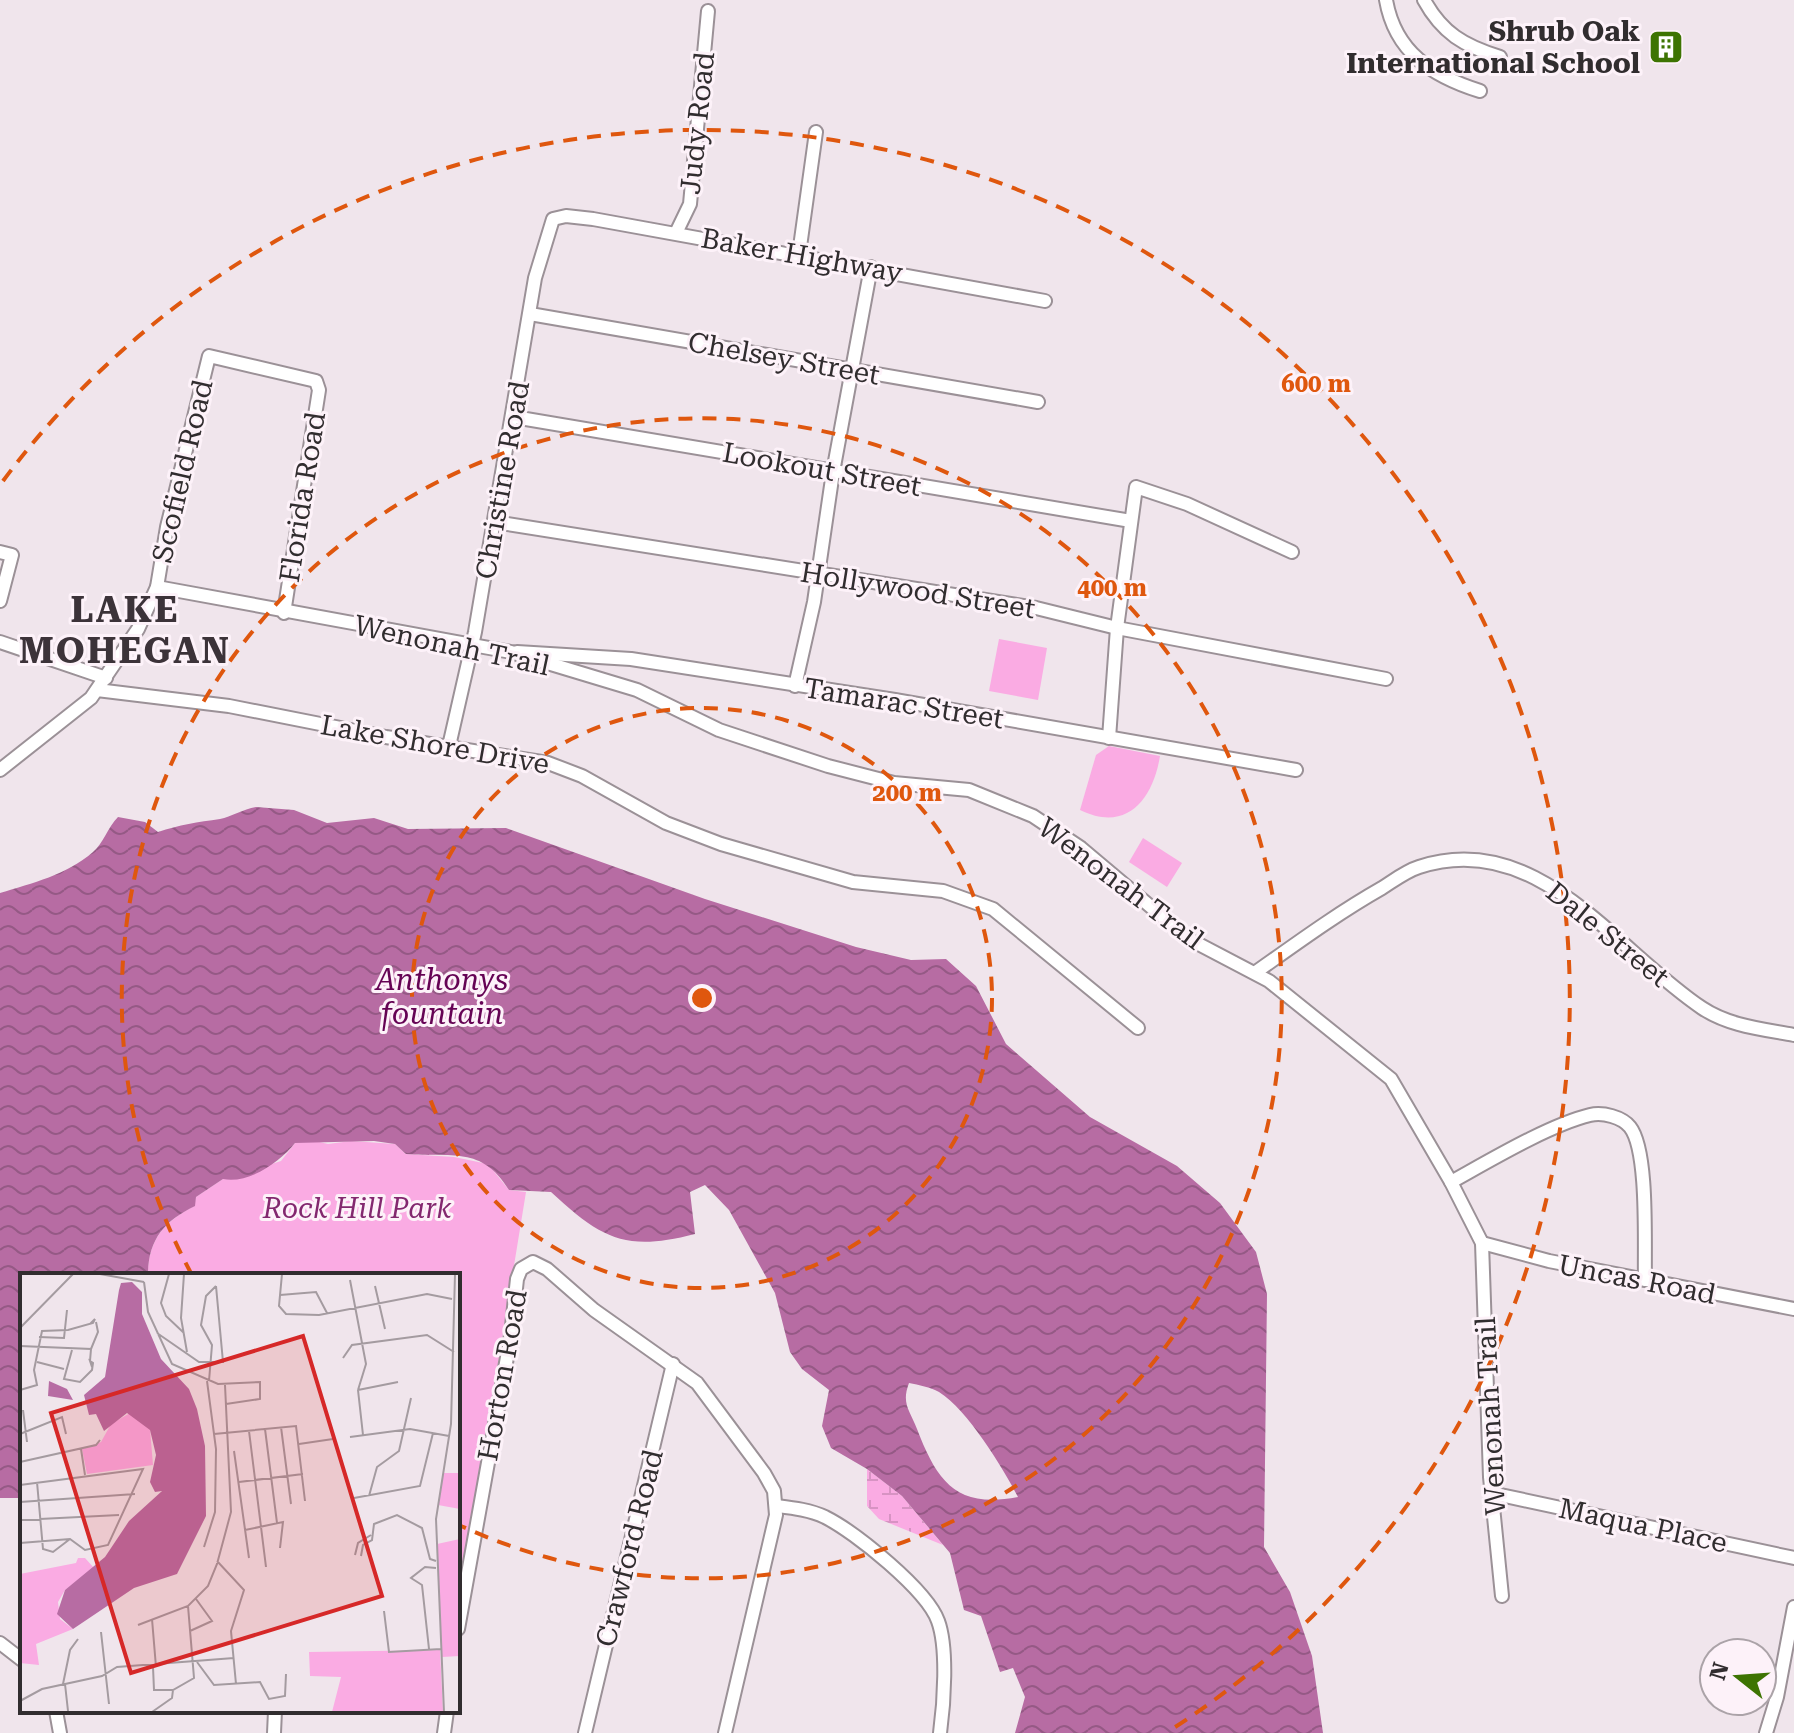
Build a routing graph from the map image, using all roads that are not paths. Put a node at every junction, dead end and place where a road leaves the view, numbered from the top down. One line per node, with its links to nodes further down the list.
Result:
1 (1386, 0): 5 (street)
2 (1424, 0): 4 (street)
3 (708, 11): 8 (street, Judy Road)
4 (1500, 57)
5 (1480, 91)
6 (816, 132): 9 (street)
7 (557, 217): 8 (street, Baker Highway); 12 (street, Christine Road)
8 (676, 233): 9 (street, Baker Highway)
9 (799, 254): 10 (street, Baker Highway)
10 (871, 267): 11 (street, Baker Highway); 13 (street)
11 (1045, 301)
12 (530, 314): 13 (street, Chelsey Street); 16 (street, Christine Road)
13 (853, 370): 15 (street, Chelsey Street); 17 (street)
14 (316, 381): 23 (street, Scofield Road); 25 (street, Florida Road)
15 (1038, 402)
16 (514, 417): 17 (street, Lookout Street); 19 (street, Christine Road)
17 (833, 472): 18 (street, Lookout Street); 22 (street)
18 (1131, 521): 20 (street); 26 (street)
19 (495, 522): 22 (street, Hollywood Street); 28 (street, Christine Road)
20 (1292, 552)
21 (6, 554): 24 (street)
22 (819, 573): 26 (street, Hollywood Street); 32 (street)
23 (157, 587): 25 (street, Wenonah Trail); 30 (street, Scofield Road)
24 (0, 601)
25 (284, 613): 28 (street, Wenonah Trail)
26 (1117, 628): 31 (street, Hollywood Street); 34 (street)
27 (0, 642): 30 (street)
28 (472, 645): 29 (street, Wenonah Trail); 35 (street, Christine Road)
29 (511, 652): 32 (street, Tamarac Street); 38 (street, Wenonah Trail)
30 (106, 678): 33 (street, Scofield Road)
31 (1386, 679)
32 (795, 686): 34 (street, Tamarac Street)
33 (97, 690): 35 (street, Lake Shore Drive); 36 (street, Scofield Road)
34 (1109, 738): 37 (street, Tamarac Street)
35 (449, 746): 39 (street, Lake Shore Drive)
36 (0, 770)
37 (1296, 770)
38 (1256, 972): 40 (street, Dale Street); 41 (street, Wenonah Trail)
39 (1138, 1028)
40 (1794, 1035)
41 (1451, 1182): 42 (street, Wenonah Trail); 43 (street)
42 (1482, 1243): 43 (street, Uncas Road); 46 (street, Wenonah Trail)
43 (1645, 1280): 44 (street, Uncas Road)
44 (1794, 1309)
45 (673, 1364): 47 (street); 51 (street, Horton Road); 60 (street, Crawford Road)
46 (1491, 1493): 48 (street, Maqua Place); 49 (street, Wenonah Trail)
47 (777, 1506): 61 (street); 62 (street)
48 (1794, 1558)
49 (1502, 1596)
50 (1794, 1607): 63 (street)
51 (460, 1618)
52 (0, 1643): 53 (street)
53 (20, 1658)
54 (56, 1713): 57 (street)
55 (275, 1713): 58 (street)
56 (447, 1713): 59 (street)
57 (60, 1733)
58 (274, 1733)
59 (444, 1733)
60 (585, 1733)
61 (725, 1733)
62 (940, 1733)
63 (1766, 1733)

